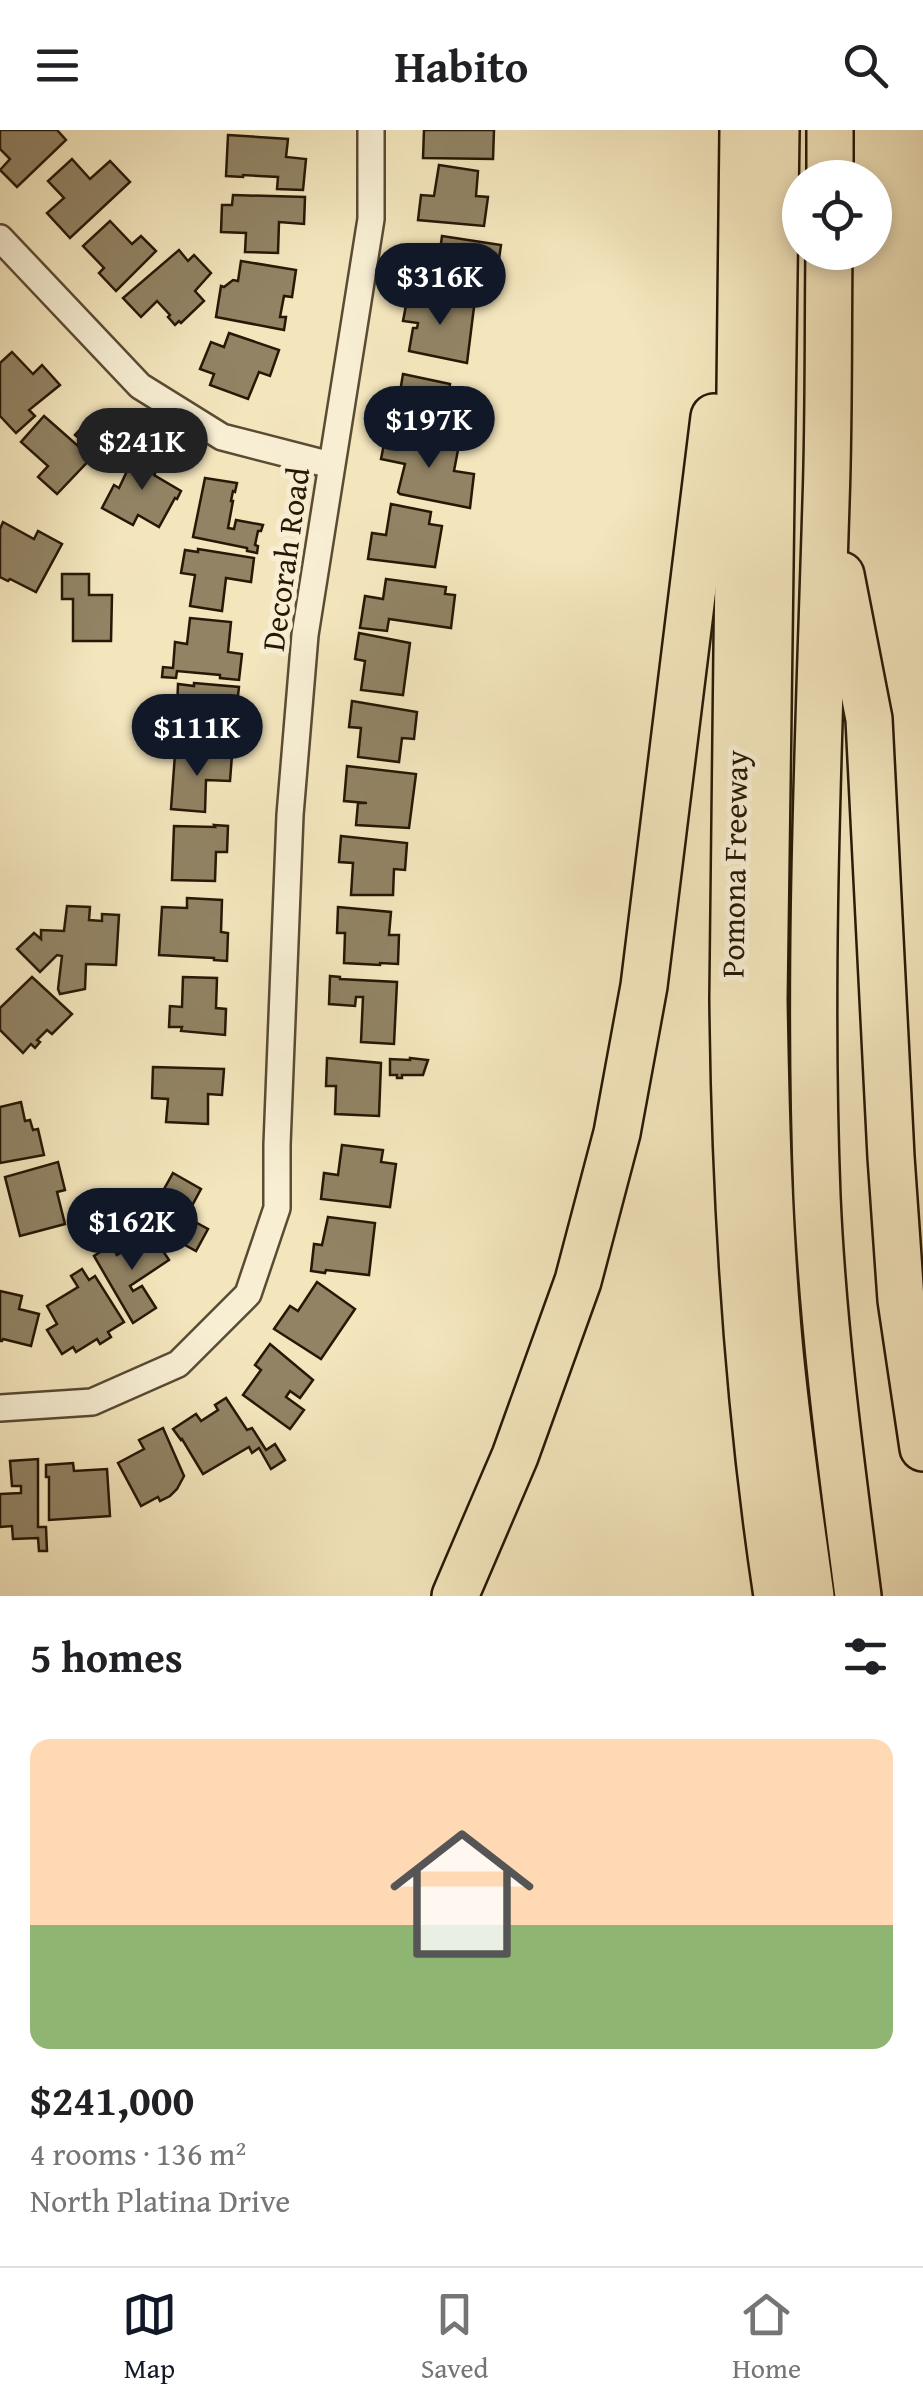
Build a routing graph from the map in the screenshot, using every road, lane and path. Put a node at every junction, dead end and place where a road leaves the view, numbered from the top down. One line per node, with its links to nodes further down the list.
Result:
1 (371, 130): 10 (street, Decorah Road)
2 (743, 130): 7 (highway, Pomona Freeway)
3 (776, 130): 16 (highway)
4 (795, 130): 17 (highway)
5 (830, 130): 6 (highway)
6 (830, 160)
7 (742, 197): 14 (highway); 15 (highway, Pomona Freeway)
8 (0, 238): 10 (street)
9 (829, 270): 11 (highway)
10 (331, 465): 12 (street, Decorah Road)
11 (826, 498): 13 (highway); 18 (highway)
12 (0, 1408)
13 (923, 1448)
14 (455, 1596)
15 (777, 1596)
16 (811, 1596)
17 (827, 1596)
18 (858, 1596)

